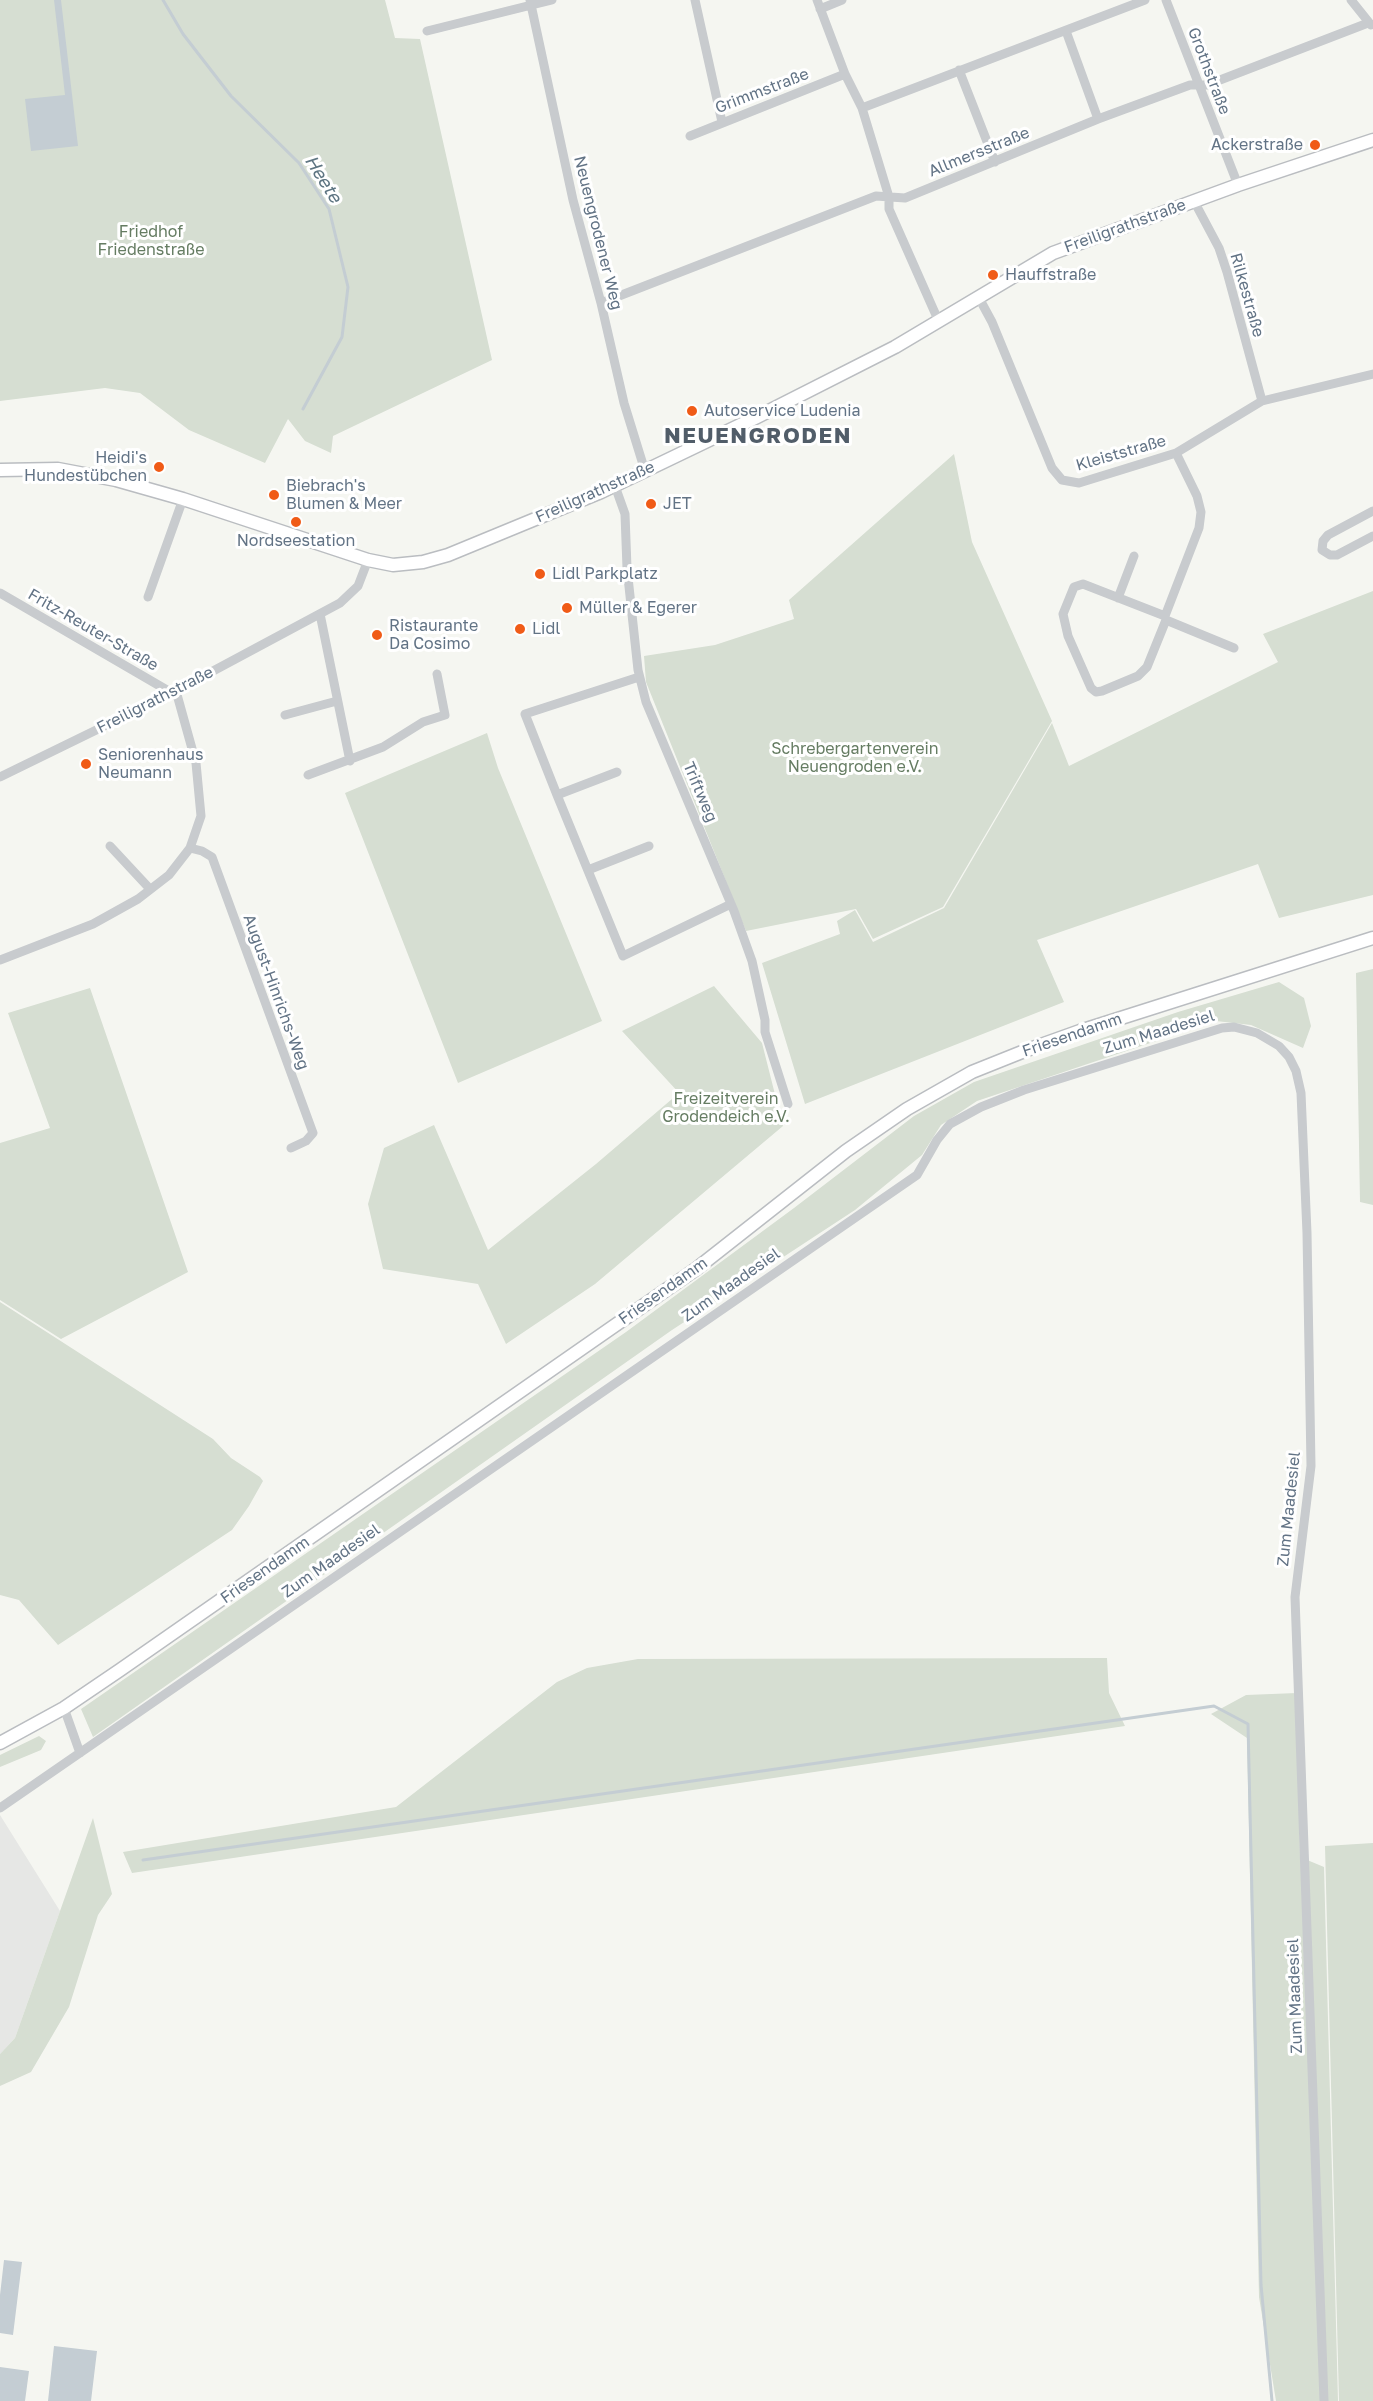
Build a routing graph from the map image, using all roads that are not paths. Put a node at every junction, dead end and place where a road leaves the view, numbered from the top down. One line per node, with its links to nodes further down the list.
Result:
1 (552, 0): 7 (street)
2 (695, 0): 17 (street)
3 (842, 0): 8 (street)
4 (1145, 0): 11 (street)
5 (1166, 0): 14 (street, Grothstraße)
6 (1351, 0): 9 (street)
7 (530, 2): 10 (street); 25 (street, Neuengrodener Weg)
8 (818, 4): 13 (street)
9 (1371, 25): 14 (street, Allmersstraße)
10 (427, 31)
11 (1066, 31): 12 (street); 16 (street)
12 (959, 70): 15 (street); 20 (street)
13 (846, 74): 15 (street); 17 (street, Grimmstraße)
14 (1198, 86): 16 (street, Allmersstraße); 21 (street, Grothstraße)
15 (862, 108): 22 (street)
16 (1098, 119): 20 (street, Allmersstraße)
17 (722, 122): 18 (street, Grimmstraße)
18 (690, 136)
19 (1373, 140): 21 (main road, Freiligrathstraße)
20 (995, 162): 22 (street, Allmersstraße)
21 (1238, 185): 23 (main road, Freiligrathstraße)
22 (888, 197): 25 (street, Allmersstraße); 26 (street)
23 (1194, 201): 24 (main road, Freiligrathstraße); 28 (street, Rilkestraße)
24 (979, 298): 26 (main road, Freiligrathstraße); 29 (street, Kleiststraße)
25 (601, 303): 31 (street, Neuengrodener Weg)
26 (939, 322): 31 (main road, Freiligrathstraße)
27 (1373, 374): 28 (street, Kleiststraße)
28 (1262, 401): 29 (street, Kleiststraße)
29 (1176, 453): 42 (street)
30 (0, 470): 33 (main road)
31 (645, 471): 32 (main road, Freiligrathstraße)
32 (615, 486): 37 (main road, Freiligrathstraße); 45 (street, Triftweg)
33 (183, 499): 37 (main road); 39 (street)
34 (1373, 511): 35 (street)
35 (1373, 536)
36 (1134, 556): 40 (street)
37 (368, 560): 41 (street, Freiligrathstraße)
38 (0, 593): 46 (street, Fritz-Reuter-Straße)
39 (148, 597)
40 (1118, 598): 42 (street); 42 (street)
41 (320, 614): 46 (street, Freiligrathstraße); 47 (street)
42 (1166, 618): 43 (street)
43 (1234, 648)
44 (437, 674): 49 (street)
45 (639, 677): 53 (street); 59 (street, Triftweg)
46 (174, 692): 52 (street, Freiligrathstraße); 56 (street)
47 (338, 701): 48 (street); 49 (street)
48 (285, 715)
49 (350, 761): 51 (street)
50 (617, 772): 53 (street)
51 (308, 775)
52 (0, 777)
53 (557, 795): 57 (street)
54 (110, 846): 58 (street)
55 (649, 846): 57 (street)
56 (190, 848): 58 (street); 63 (street, August-Hinrichs-Weg)
57 (588, 870): 59 (street)
58 (150, 889): 61 (street)
59 (731, 904): 62 (street, Triftweg)
60 (1373, 938): 64 (main road, Friesendamm)
61 (0, 960)
62 (788, 1104)
63 (291, 1148)
64 (63, 1708): 65 (main road, Friesendamm); 66 (street)
65 (0, 1743)
66 (81, 1753): 67 (street, Zum Maadesiel); 68 (street, Zum Maadesiel)
67 (0, 1808)
68 (1324, 2401)

